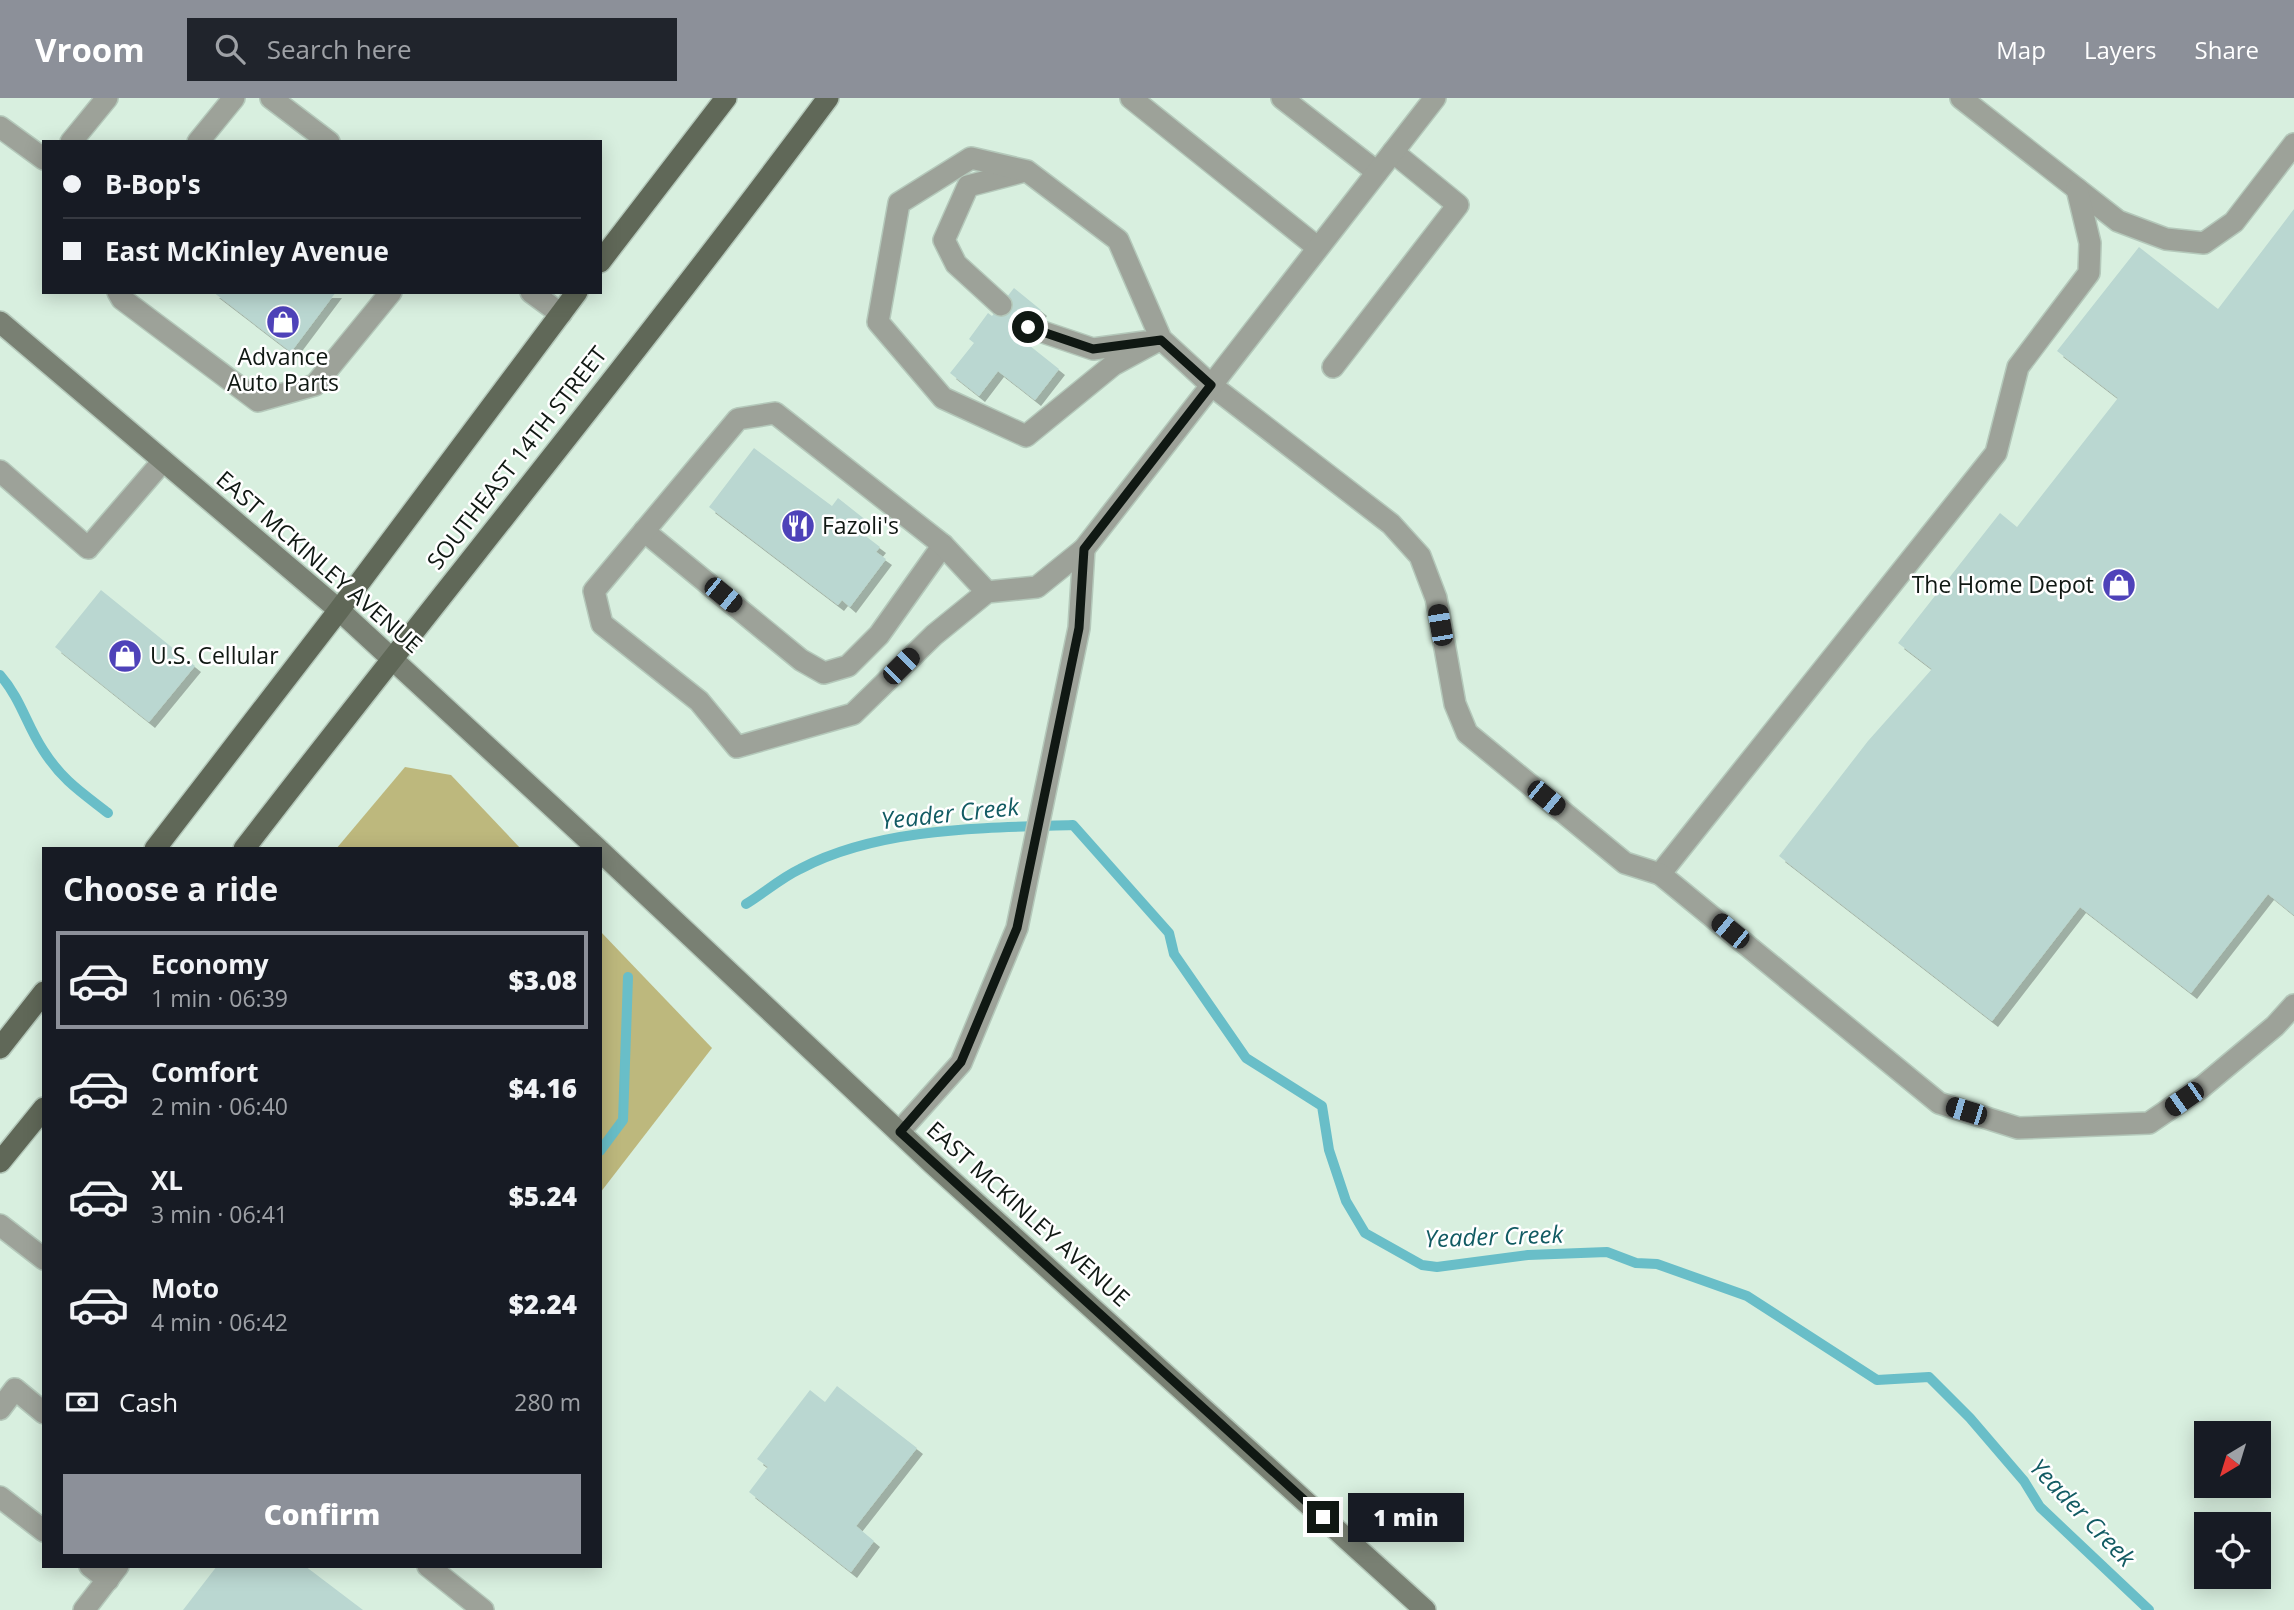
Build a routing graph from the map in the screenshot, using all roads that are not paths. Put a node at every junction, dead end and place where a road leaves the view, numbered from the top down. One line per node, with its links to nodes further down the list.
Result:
1 (107, 98): 11 (street)
2 (234, 98): 12 (street)
3 (271, 98): 13 (street)
4 (726, 98): 21 (main road)
5 (828, 98): 40 (main road, SOUTHEAST 14TH STREET)
6 (1131, 98): 20 (street)
7 (1282, 98): 18 (street)
8 (1435, 98): 15 (street)
9 (1961, 98): 19 (street)
10 (0, 127): 16 (street)
11 (73, 140)
12 (200, 140)
13 (326, 140)
14 (2294, 144): 19 (street)
15 (1393, 152): 18 (street); 31 (street)
16 (42, 158)
17 (1027, 171): 26 (street); 30 (street); 30 (street)
18 (1377, 172): 20 (street)
19 (2077, 189): 45 (street)
20 (1317, 247): 32 (street)
21 (602, 259)
22 (119, 294): 23 (street)
23 (389, 294)
24 (534, 294): 27 (street)
25 (576, 294): 27 (main road)
26 (1001, 304)
27 (561, 314): 39 (main road)
28 (0, 322): 33 (main road, EAST MCKINLEY AVENUE)
29 (1028, 327): 30 (street)
30 (1161, 340): 32 (street)
31 (1333, 367)
32 (1211, 385): 37 (street); 45 (street)
33 (163, 461): 34 (street); 39 (main road, EAST MCKINLEY AVENUE)
34 (0, 471)
35 (644, 531): 36 (street); 36 (street); 38 (street)
36 (943, 545): 38 (street)
37 (1084, 549): 38 (street); 50 (street)
38 (986, 592)
39 (339, 610): 40 (main road, EAST MCKINLEY AVENUE); 41 (main road)
40 (391, 658): 42 (main road, SOUTHEAST 14TH STREET); 43 (main road, EAST MCKINLEY AVENUE)
41 (157, 847)
42 (246, 847)
43 (596, 847)
44 (602, 853): 50 (main road, EAST MCKINLEY AVENUE)
45 (1660, 874): 47 (street)
46 (42, 995): 48 (main road)
47 (2294, 1005)
48 (0, 1048)
49 (42, 1110): 51 (main road)
50 (900, 1132): 62 (main road, EAST MCKINLEY AVENUE)
51 (0, 1162)
52 (0, 1225): 53 (street)
53 (42, 1257)
54 (0, 1409): 55 (street)
55 (42, 1411)
56 (0, 1497): 57 (street)
57 (42, 1529)
58 (430, 1568): 61 (street)
59 (113, 1573): 60 (street)
60 (84, 1610)
61 (483, 1610)
62 (1425, 1610)

